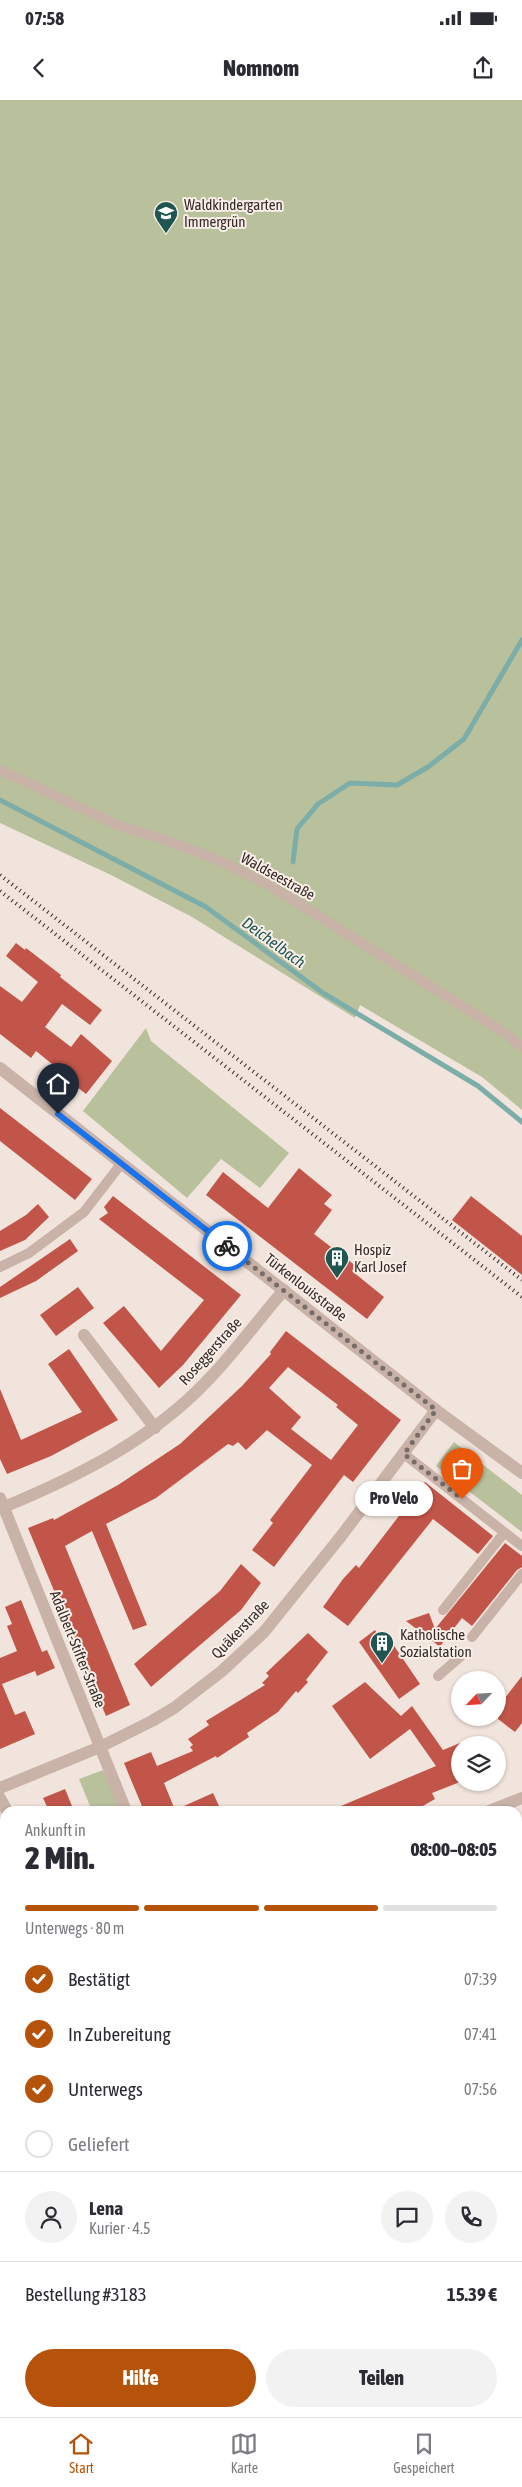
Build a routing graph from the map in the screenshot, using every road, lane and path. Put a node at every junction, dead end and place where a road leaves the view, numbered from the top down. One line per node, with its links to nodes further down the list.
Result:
1 (0, 770): 2 (lane, Waldseestraße)
2 (522, 1047)
3 (0, 1068): 4 (street, Türkenlouisstraße)
4 (121, 1164): 5 (lane); 6 (street, Türkenlouisstraße)
5 (0, 1267)
6 (284, 1290): 8 (street, Türkenlouisstraße); 9 (street, Roseggerstraße)
7 (84, 1335): 9 (street)
8 (436, 1410): 10 (street, Quäkerstraße); 11 (street, Türkenlouisstraße)
9 (155, 1428): 12 (street, Roseggerstraße)
10 (404, 1454): 13 (lane); 20 (street, Quäkerstraße)
11 (522, 1473)
12 (2, 1503): 20 (street, Adalbert-Stifter-Straße)
13 (504, 1533): 14 (lane); 16 (lane)
14 (522, 1546)
15 (522, 1574): 17 (lane)
16 (444, 1610)
17 (472, 1637)
18 (460, 1656): 19 (lane)
19 (438, 1676)
20 (100, 1747): 21 (street, Quäkerstraße); 23 (street, Adalbert-Stifter-Straße)
21 (0, 1788)
22 (522, 1798): 24 (street)
23 (124, 1806)
24 (502, 1806)

